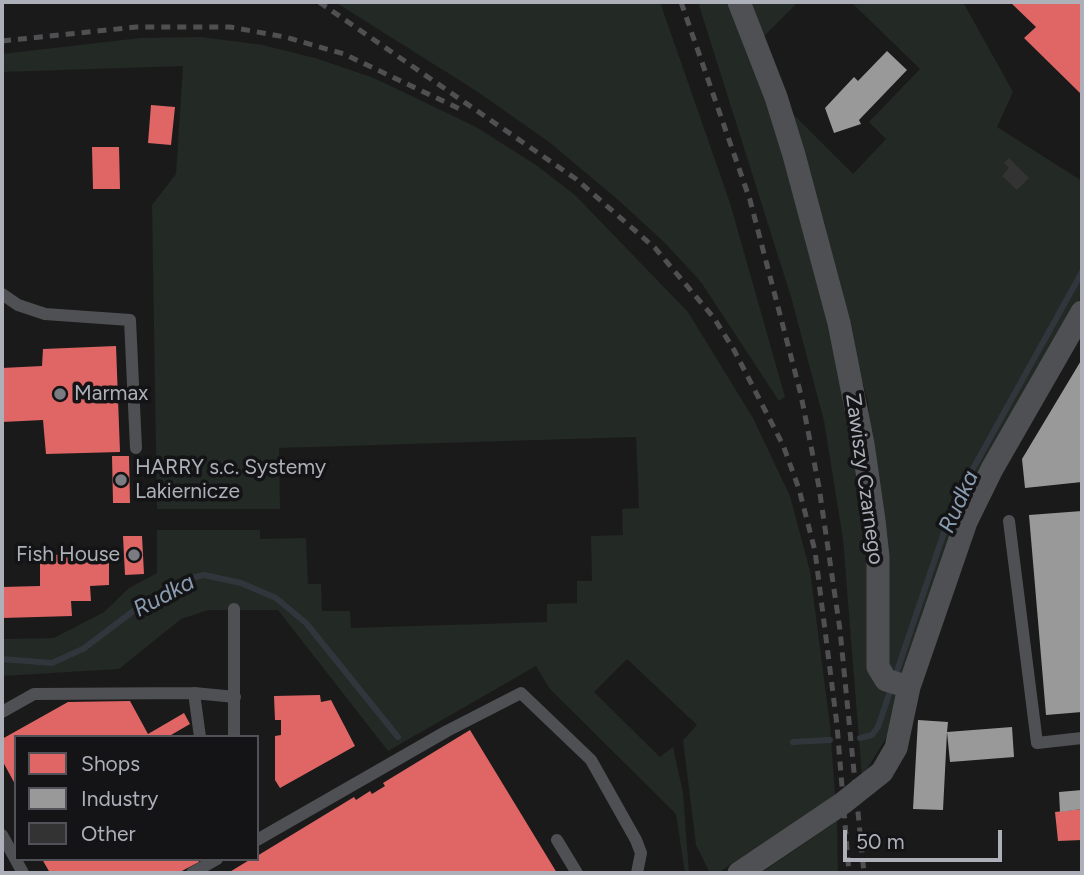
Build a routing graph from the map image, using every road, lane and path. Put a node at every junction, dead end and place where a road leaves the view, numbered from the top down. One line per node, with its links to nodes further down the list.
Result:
1 (739, 2): 7 (street, Zawiszy Czarnego)
2 (2, 294): 4 (lane)
3 (1082, 312): 7 (street)
4 (136, 448)
5 (1009, 522): 13 (lane)
6 (234, 609): 9 (lane)
7 (900, 684): 22 (street, Zawiszy Czarnego)
8 (194, 693): 9 (lane); 10 (lane); 11 (lane)
9 (235, 697): 12 (lane)
10 (2, 712)
11 (200, 735)
12 (234, 735)
13 (1082, 738)
14 (2, 835): 17 (lane)
15 (259, 838): 21 (lane)
16 (557, 840): 20 (lane)
17 (14, 857)
18 (213, 861): 19 (lane)
19 (192, 873)
20 (577, 873)
21 (637, 873)
22 (739, 873)

